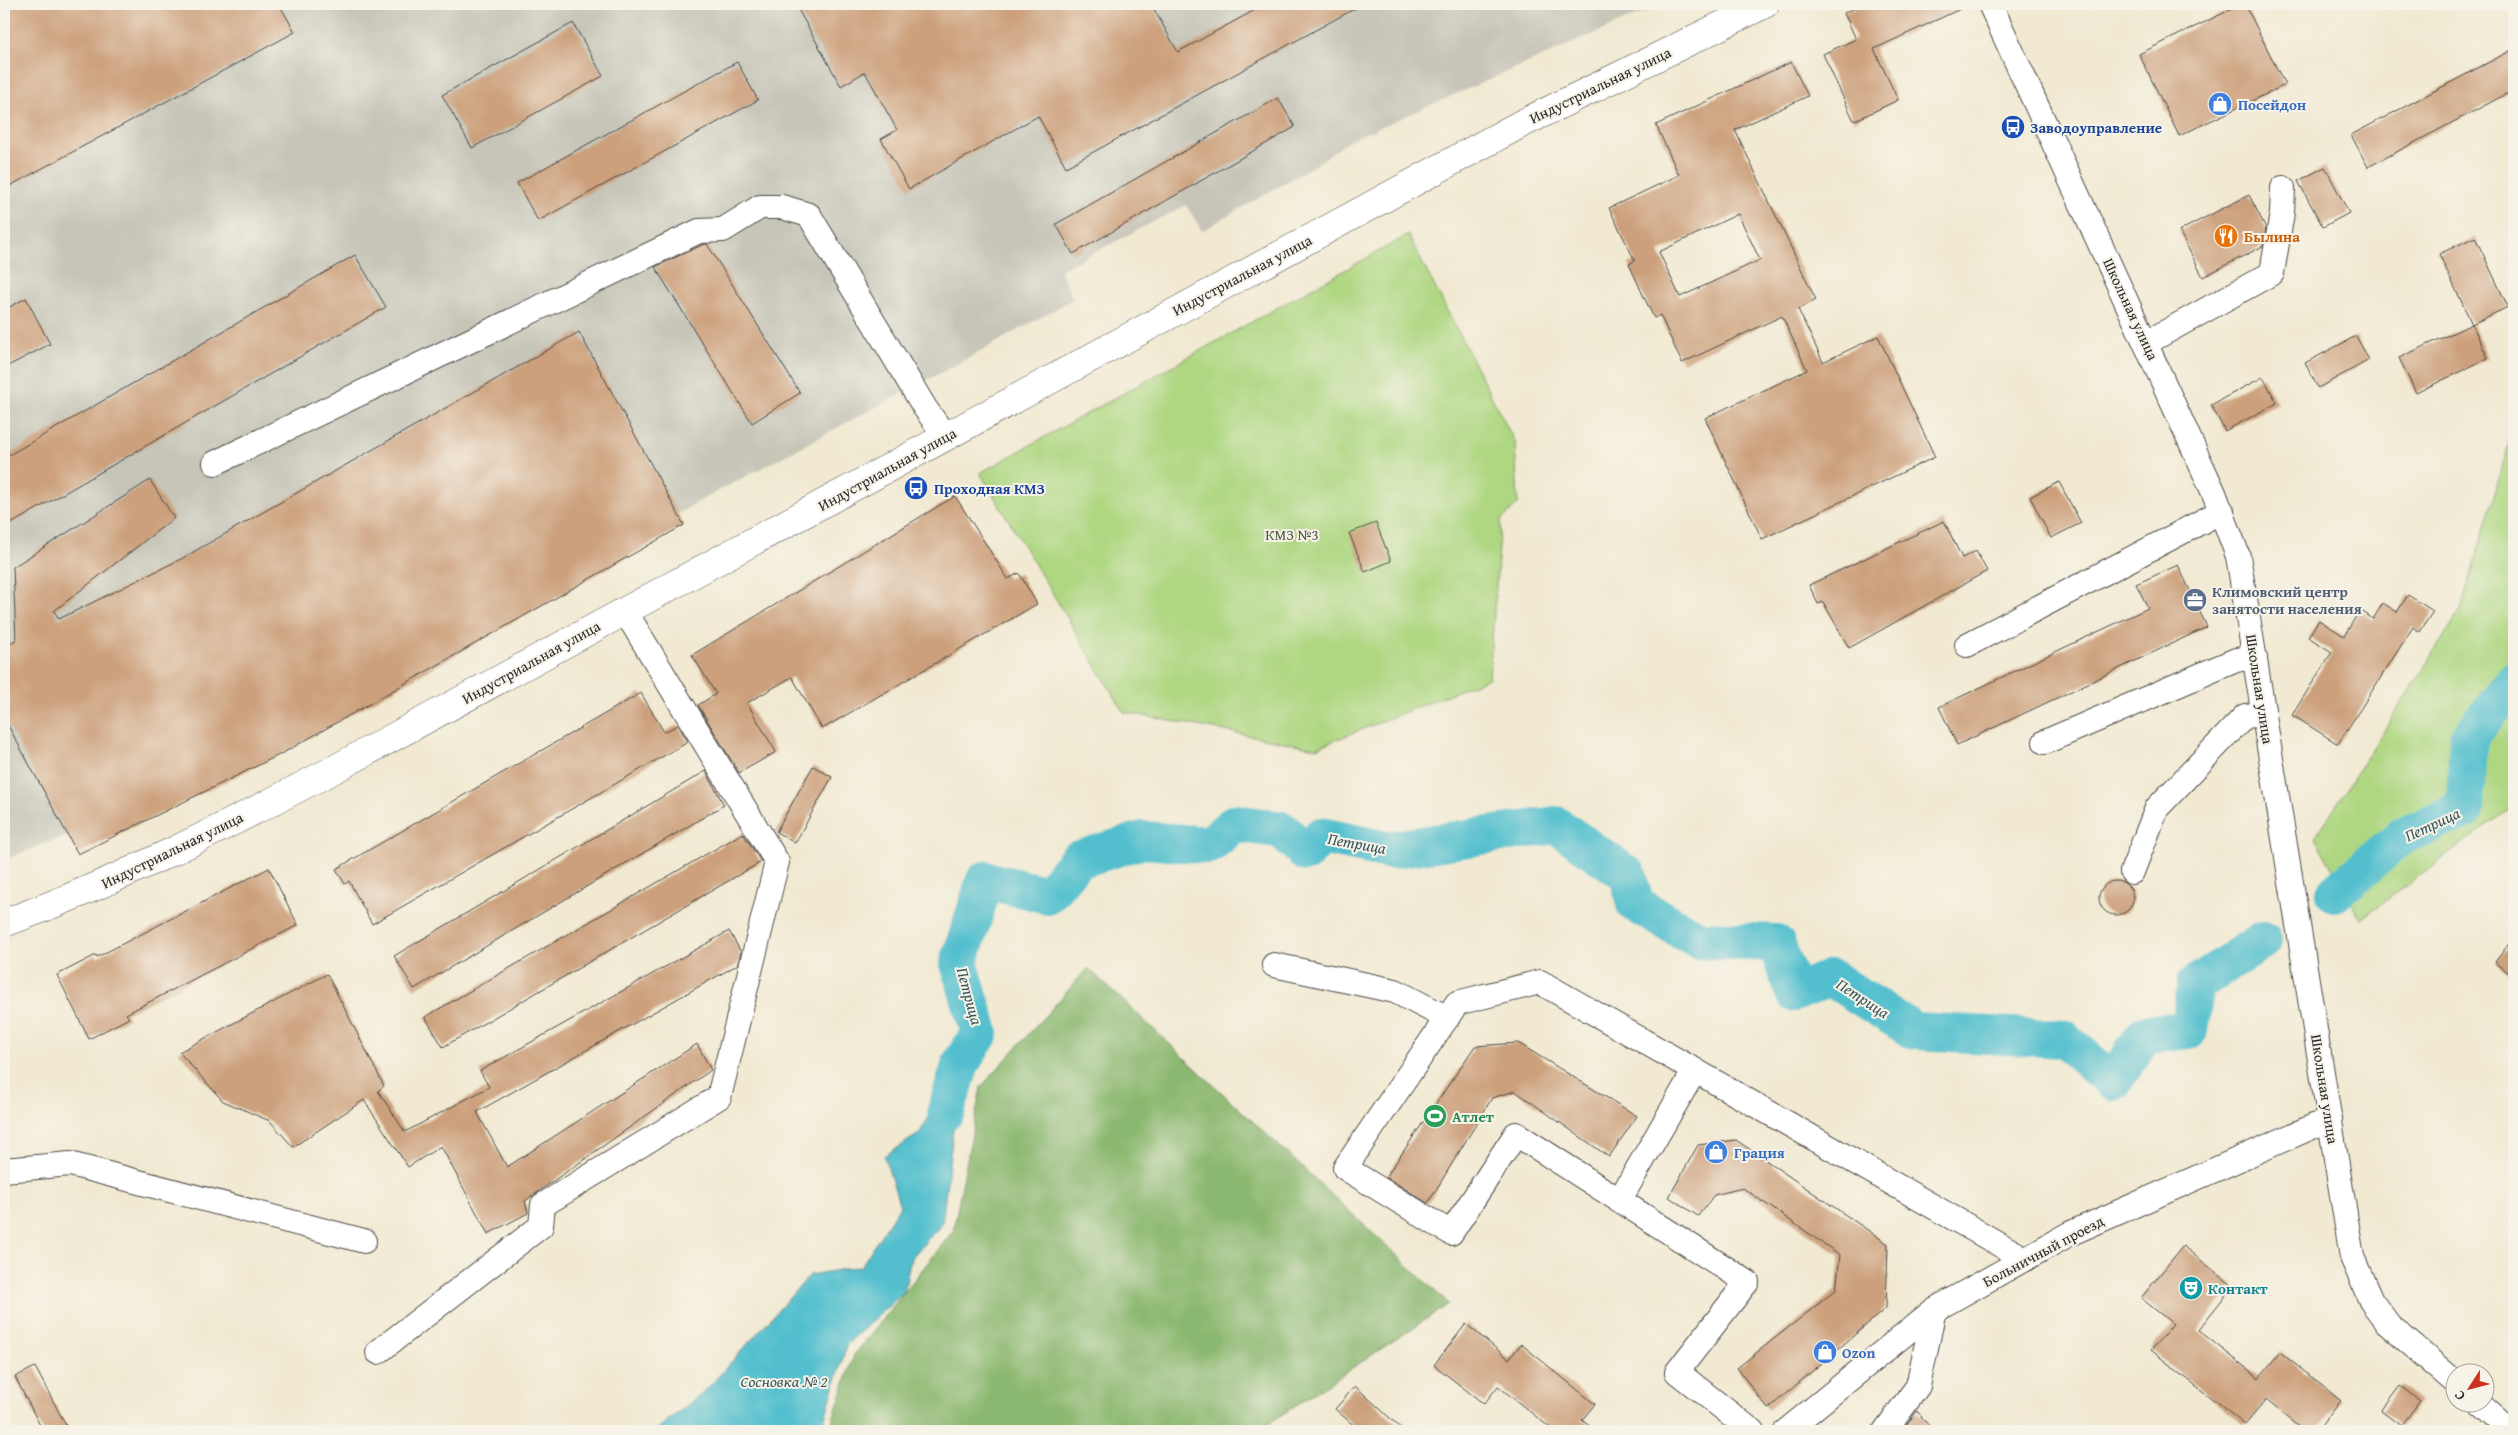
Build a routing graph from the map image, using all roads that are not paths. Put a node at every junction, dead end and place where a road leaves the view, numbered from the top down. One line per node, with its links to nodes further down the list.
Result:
1 (1765, 4): 5 (main road, Индустриальная улица)
2 (1990, 4): 4 (street, Школьная улица)
3 (2283, 188): 4 (street)
4 (2146, 343): 7 (street, Школьная улица)
5 (945, 436): 6 (street); 8 (main road, Индустриальная улица)
6 (215, 463)
7 (2222, 511): 9 (street); 10 (street, Школьная улица)
8 (625, 611): 14 (main road, Индустриальная улица); 24 (street)
9 (1967, 645)
10 (2255, 657): 11 (street, Школьная улица); 12 (street)
11 (2264, 714): 13 (street); 18 (street, Школьная улица)
12 (2045, 742)
13 (2132, 872)
14 (4, 923)
15 (1274, 965): 16 (street)
16 (1447, 1018): 17 (street); 20 (street)
17 (1695, 1070): 20 (street); 22 (street)
18 (2330, 1119): 22 (street, Больничный проезд); 25 (street, Школьная улица)
19 (4, 1170): 21 (street)
20 (1620, 1200): 27 (street)
21 (364, 1241)
22 (2026, 1259): 23 (street, Больничный проезд)
23 (1934, 1310): 28 (street, Больничный проезд); 29 (street)
24 (378, 1352)
25 (2446, 1373)
26 (2489, 1412): 30 (street)
27 (1752, 1431)
28 (1786, 1431)
29 (1885, 1431)
30 (2511, 1431)

